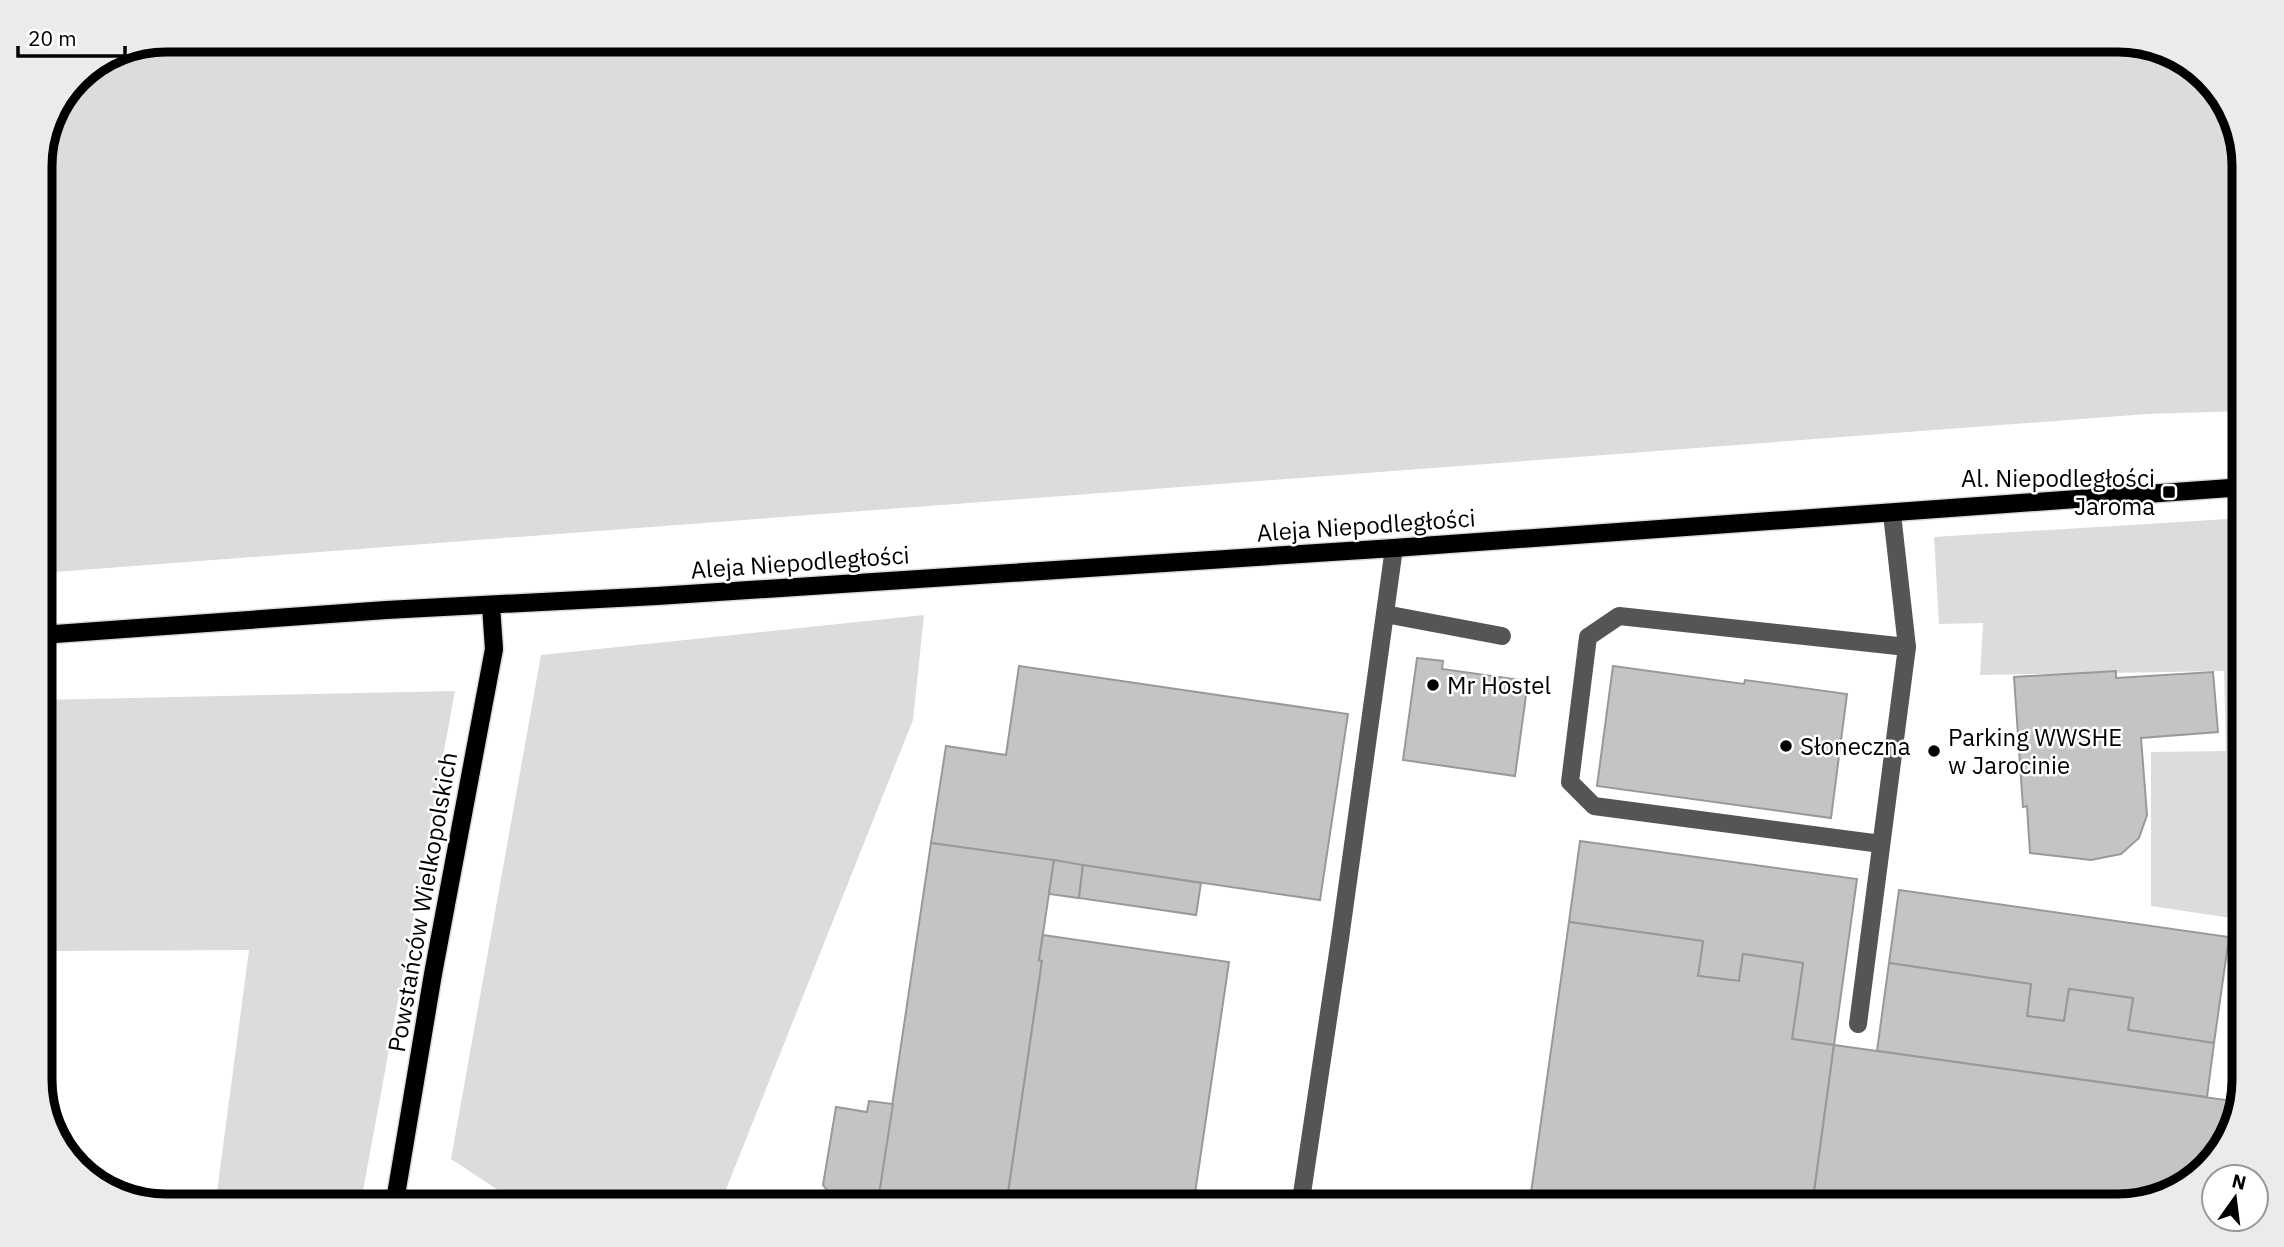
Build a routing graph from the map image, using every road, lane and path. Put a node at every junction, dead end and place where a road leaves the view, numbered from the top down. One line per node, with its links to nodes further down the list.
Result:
1 (2231, 488): 2 (main road, Aleja Niepodległości)
2 (1892, 513): 3 (main road, Aleja Niepodległości); 8 (lane)
3 (1394, 548): 4 (main road, Aleja Niepodległości); 5 (lane)
4 (491, 606): 6 (main road, Aleja Niepodległości); 11 (main road, Powstańców Wielkopolskich)
5 (1385, 614): 7 (lane); 12 (lane)
6 (53, 634)
7 (1503, 636)
8 (1907, 648): 9 (lane); 9 (lane)
9 (1881, 844): 10 (lane)
10 (1858, 1024)
11 (396, 1194)
12 (1302, 1194)

